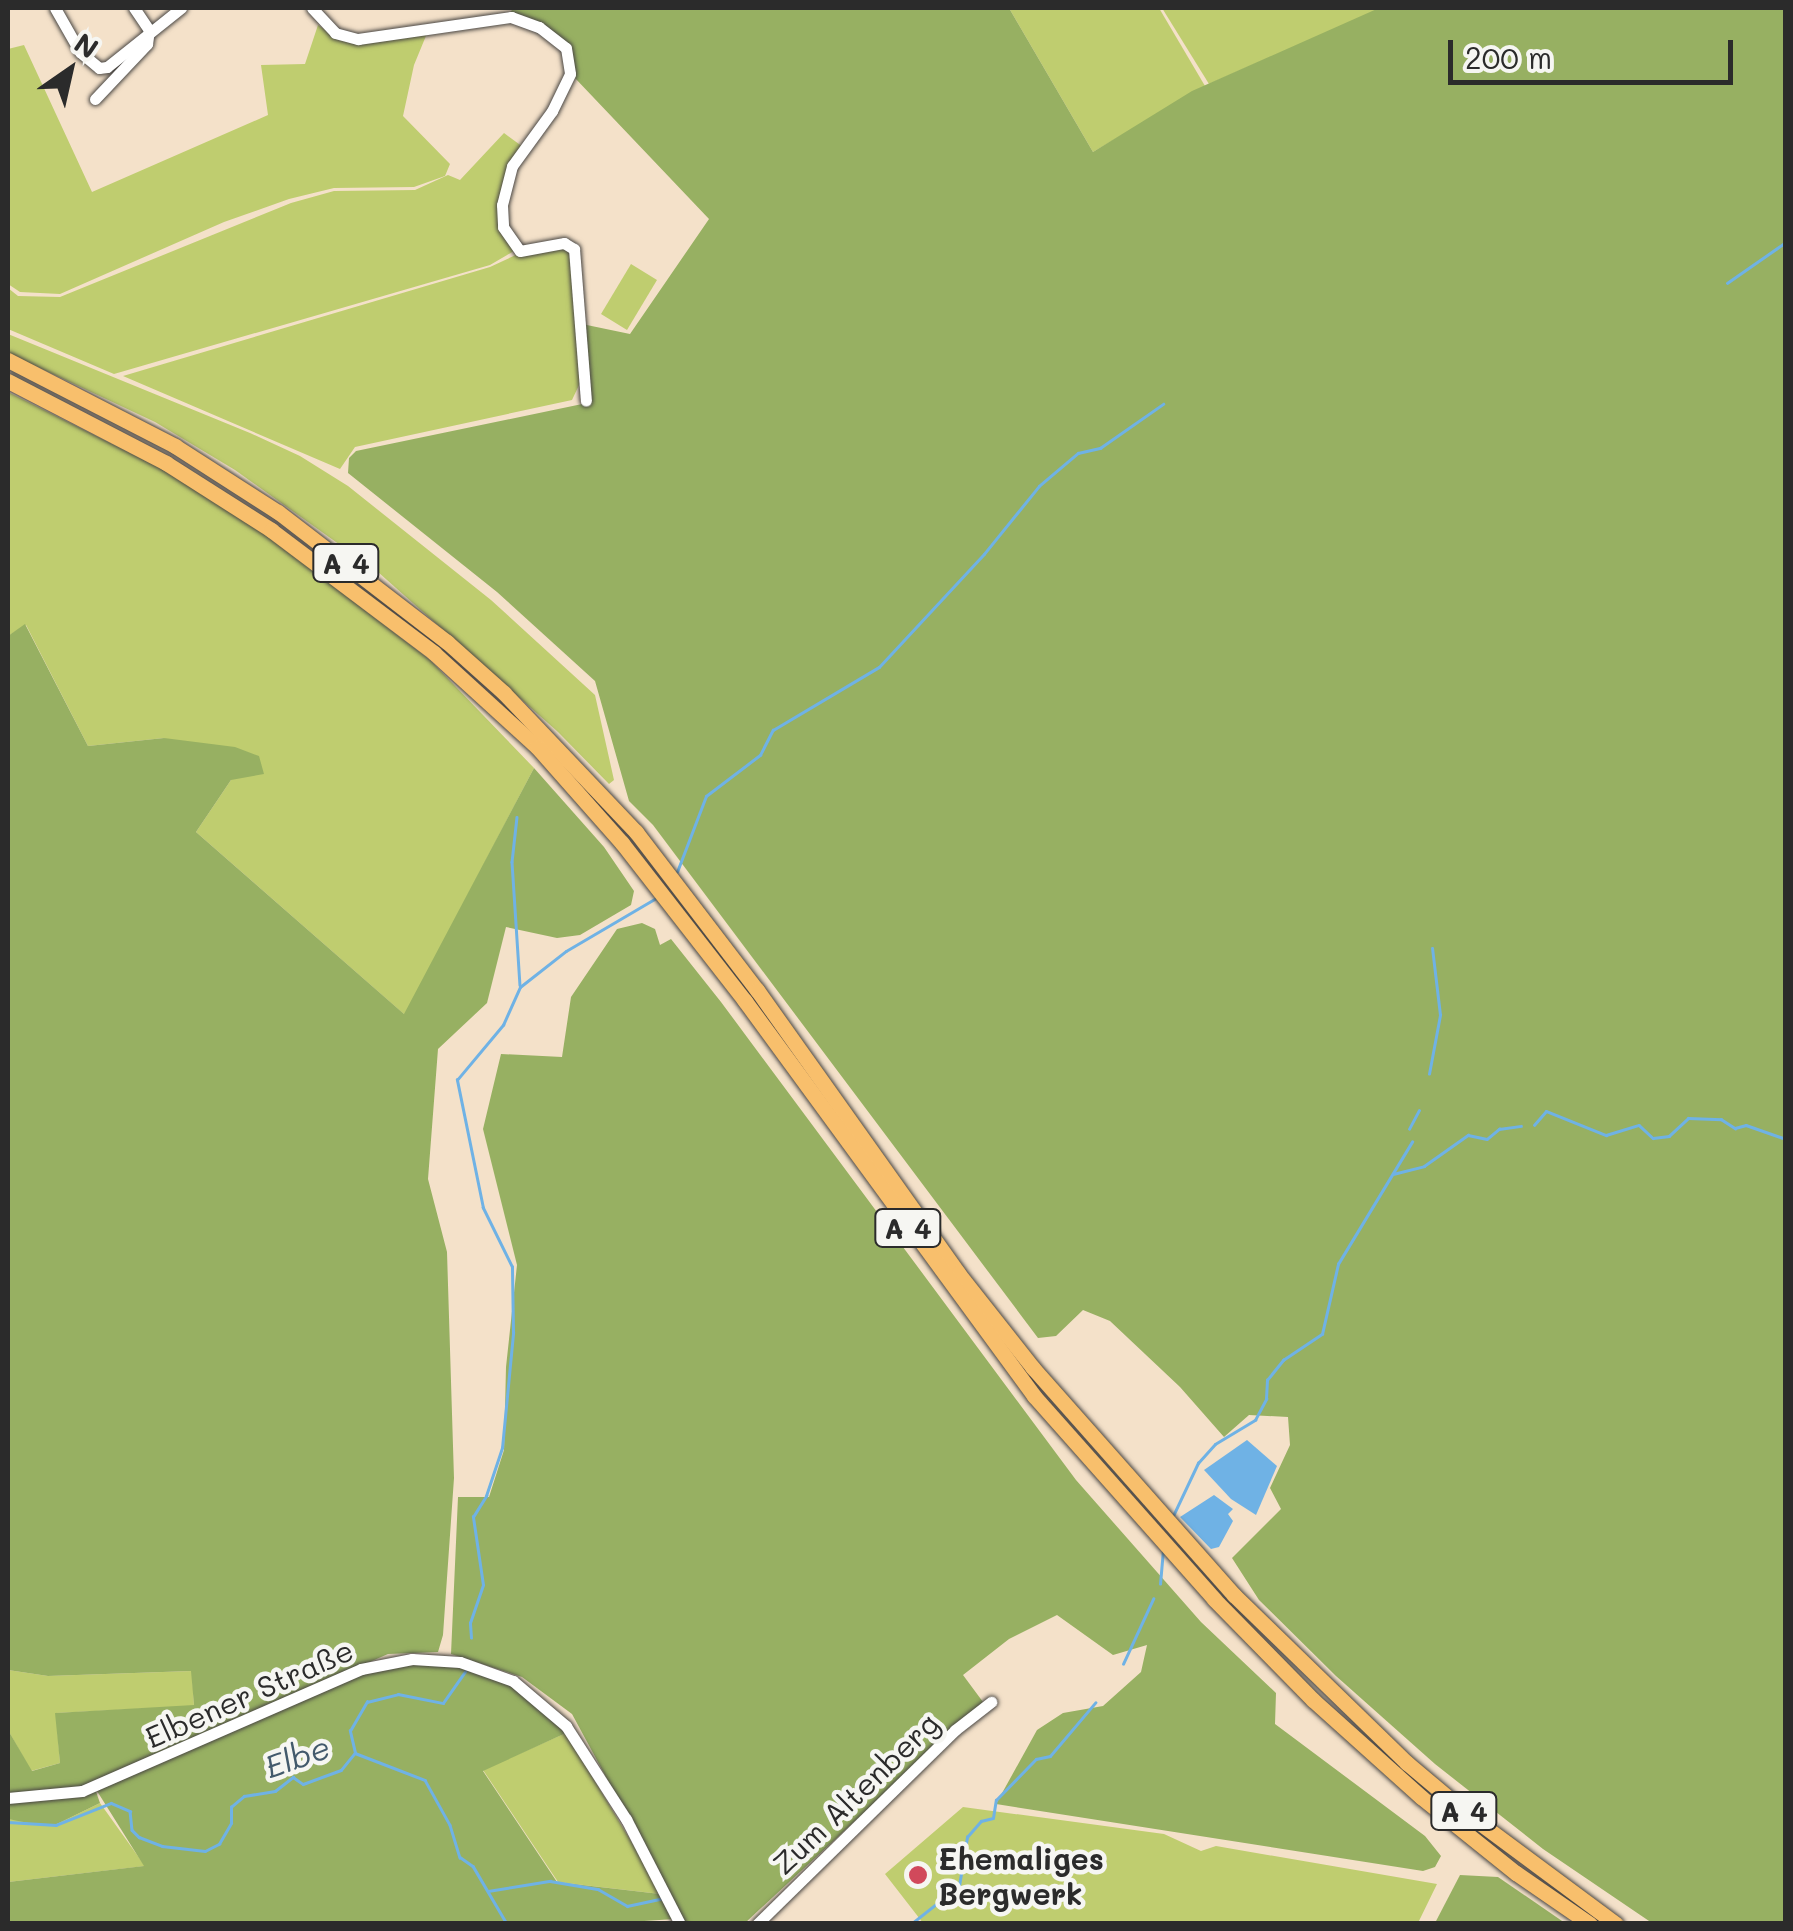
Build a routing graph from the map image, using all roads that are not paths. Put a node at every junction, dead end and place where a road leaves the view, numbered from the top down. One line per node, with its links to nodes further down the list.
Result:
1 (54, 8): 5 (street)
2 (134, 8): 5 (street)
3 (181, 8): 5 (street)
4 (312, 8): 9 (street)
5 (149, 30): 6 (street)
6 (95, 100)
7 (8, 360): 10 (highway, A 4)
8 (8, 381): 10 (highway, A 4)
9 (586, 401)
10 (751, 996): 11 (highway, A 4)
11 (1318, 1692): 16 (highway, A 4); 17 (highway, A 4)
12 (991, 1702): 15 (street, Zum Altenberg)
13 (8, 1798): 14 (street, Elbener Straße)
14 (680, 1923)
15 (757, 1924)
16 (1590, 1924)
17 (1616, 1924)

